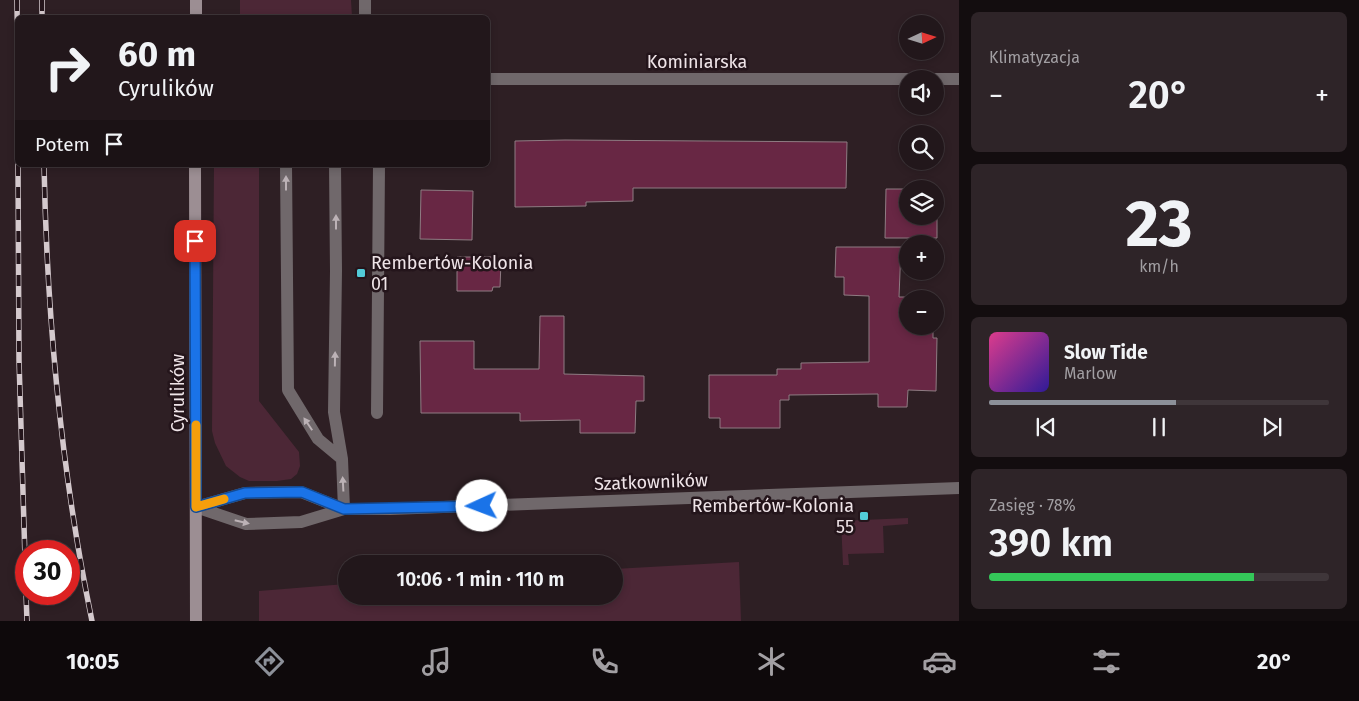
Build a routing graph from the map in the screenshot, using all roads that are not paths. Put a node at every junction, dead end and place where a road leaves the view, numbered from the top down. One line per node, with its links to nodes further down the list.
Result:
1 (196, 0): 3 (main road)
2 (365, 0): 4 (street)
3 (196, 15)
4 (365, 15)
5 (899, 79): 8 (street, Kominiarska)
6 (944, 79): 7 (street)
7 (959, 79)
8 (490, 80)
9 (195, 167): 16 (main road, Cyrulików)
10 (286, 167): 14 (street, one-way to 10)
11 (335, 167): 14 (street, one-way to 11)
12 (379, 167): 13 (street)
13 (377, 414)
14 (342, 460): 17 (street, one-way to 14)
15 (959, 488): 17 (street, Szatkowników)
16 (196, 507): 17 (street, Szatkowników, one-way to 17); 17 (street, Szatkowników); 18 (main road, Cyrulików)
17 (344, 509)
18 (196, 621)

